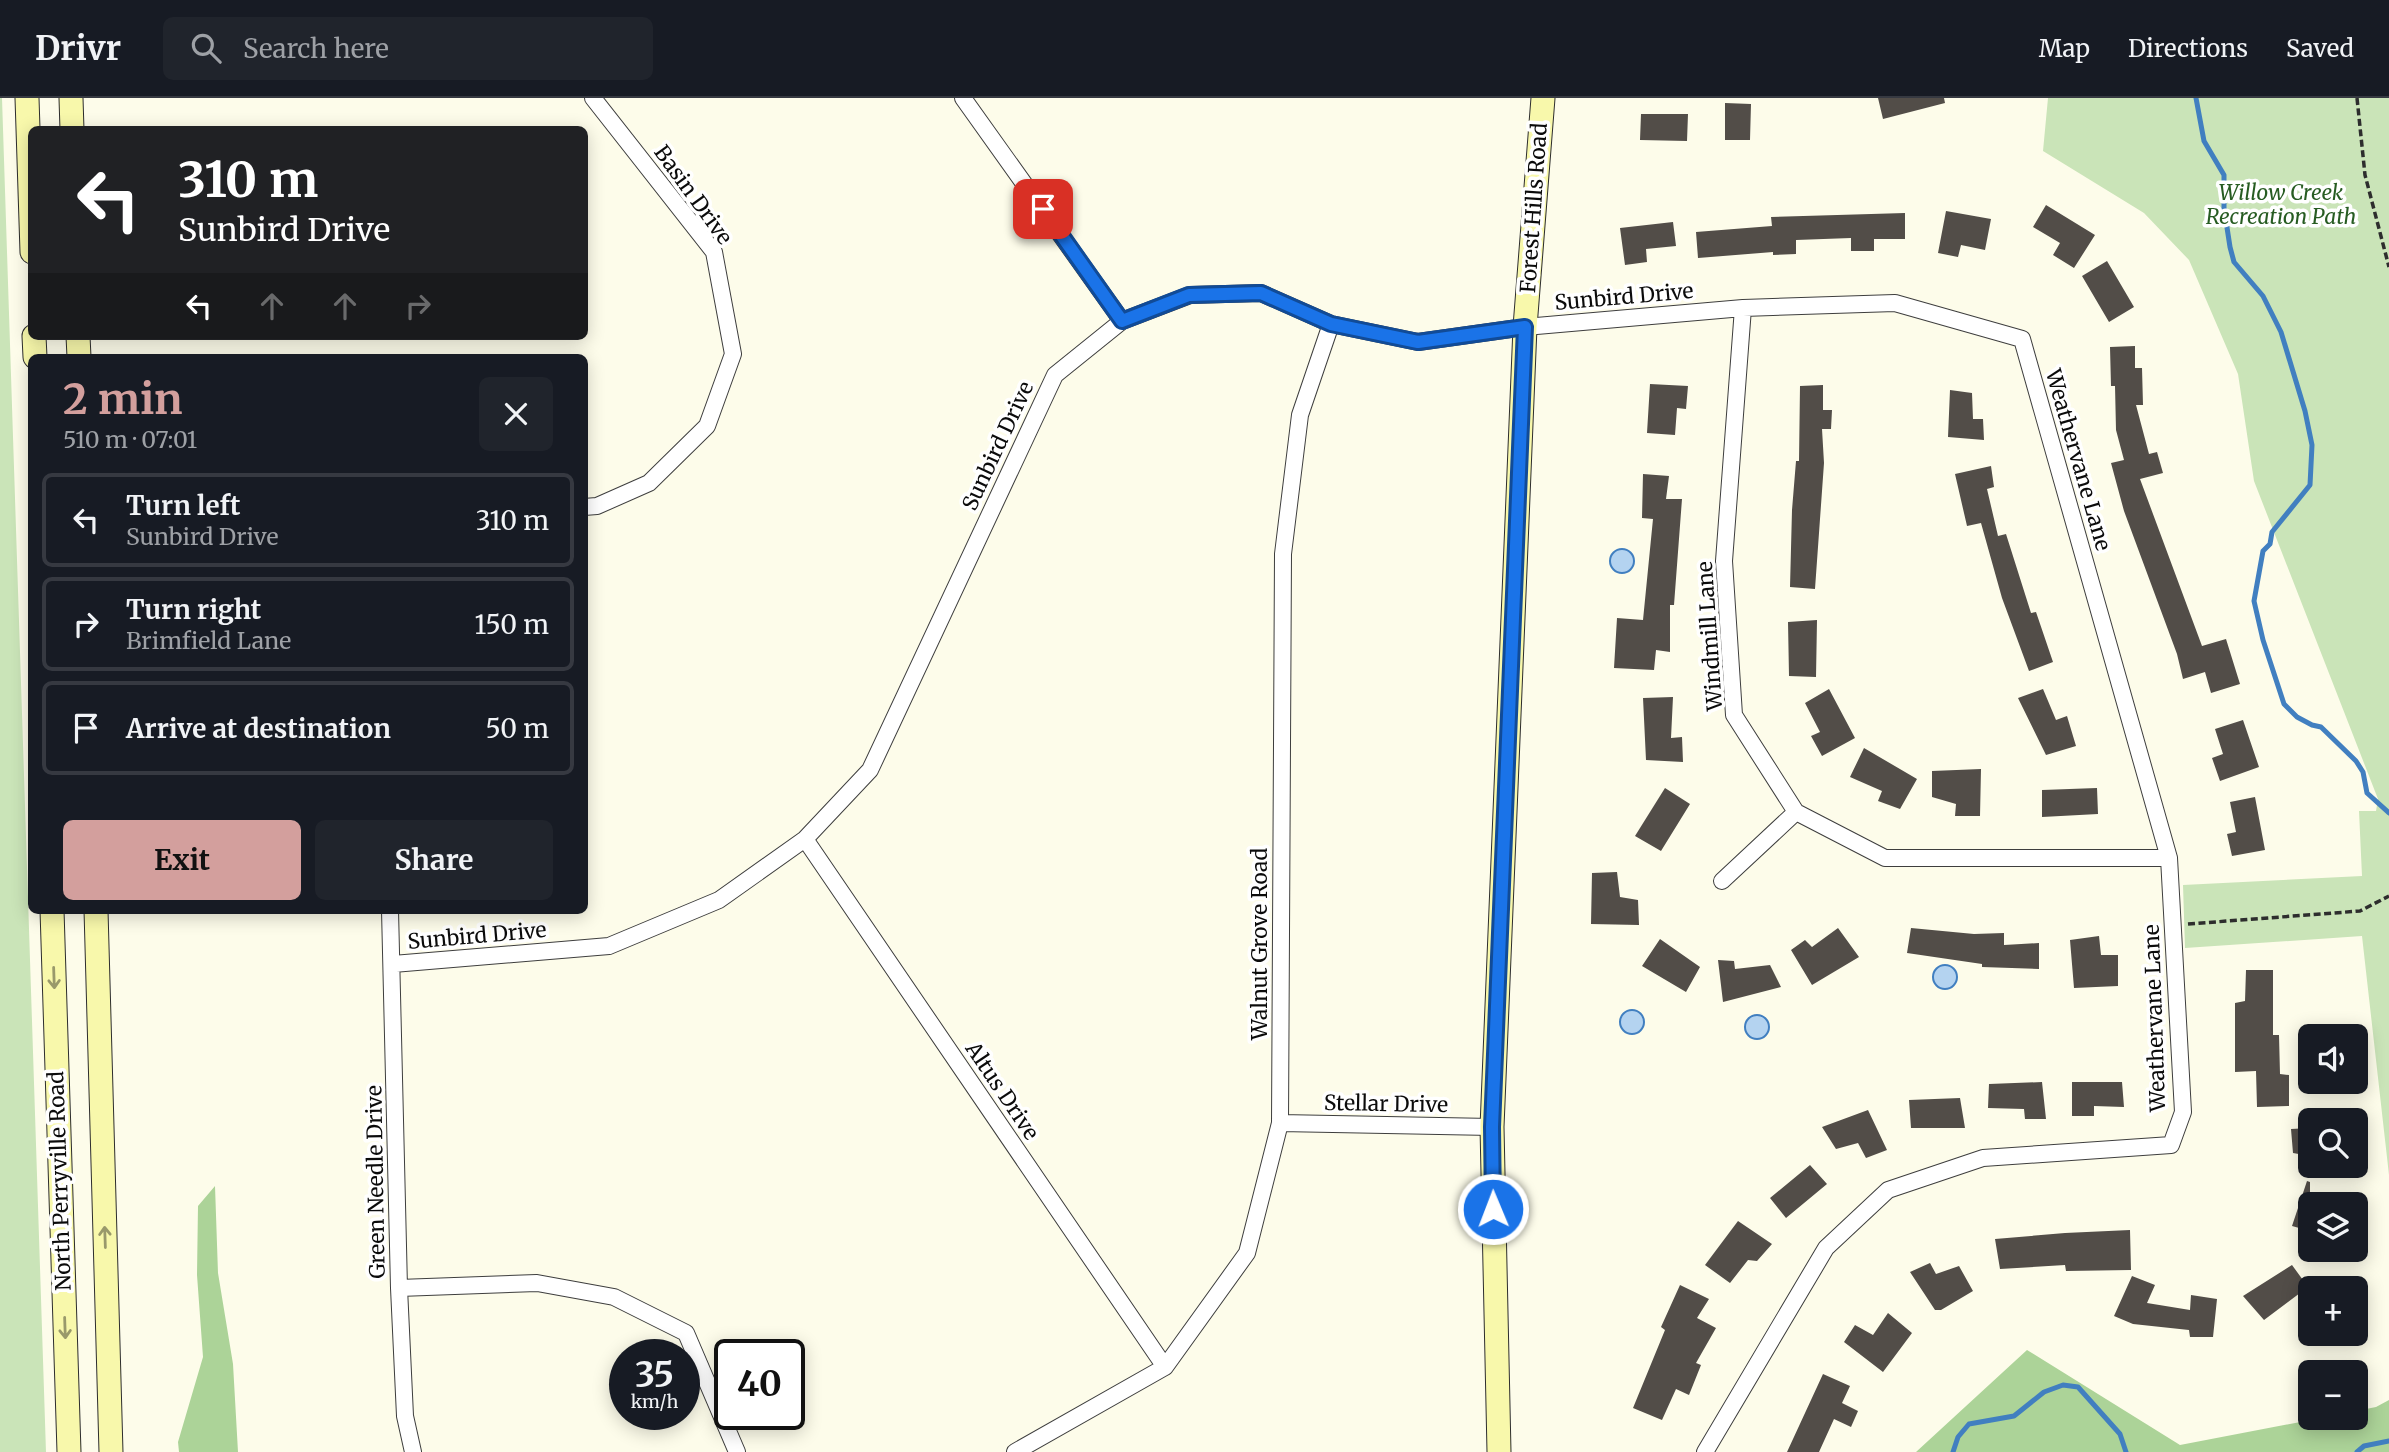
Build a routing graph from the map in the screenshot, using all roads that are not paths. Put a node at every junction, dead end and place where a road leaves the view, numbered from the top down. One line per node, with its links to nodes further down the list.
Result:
1 (27, 98): 7 (street)
2 (71, 98): 6 (street)
3 (593, 98): 13 (street, Basin Drive)
4 (963, 98): 9 (street)
5 (1543, 98): 11 (street, Forest Hills Road)
6 (72, 126)
7 (28, 129)
8 (1743, 308): 11 (street, Sunbird Drive); 12 (street, Sunbird Drive); 14 (street, Windmill Lane)
9 (1122, 321): 10 (street, Sunbird Drive); 15 (street, Sunbird Drive)
10 (1331, 324): 11 (street, Sunbird Drive); 22 (street, Walnut Grove Road)
11 (1525, 327): 23 (street, Forest Hills Road)
12 (2022, 339): 16 (street, Weathervane Lane)
13 (588, 507)
14 (1796, 811): 16 (street, Windmill Lane); 17 (street)
15 (804, 839): 21 (street, Sunbird Drive); 25 (street, Altus Drive)
16 (2169, 858): 32 (street, Weathervane Lane)
17 (1722, 881)
18 (52, 914): 26 (street, North Perryville Road, one-way to 26)
19 (96, 914): 27 (street, North Perryville Road, one-way to 19)
20 (390, 914): 21 (street, Green Needle Drive)
21 (393, 964): 24 (street, Green Needle Drive)
22 (1280, 1123): 23 (street, Stellar Drive); 25 (street, Walnut Grove Road)
23 (1492, 1127): 31 (street, Forest Hills Road)
24 (399, 1288): 28 (street, Green Needle Drive); 29 (street)
25 (1165, 1367): 30 (street, Walnut Grove Road)
26 (69, 1452)
27 (111, 1452)
28 (413, 1452)
29 (737, 1452)
30 (1015, 1452)
31 (1499, 1452)
32 (1704, 1452)

